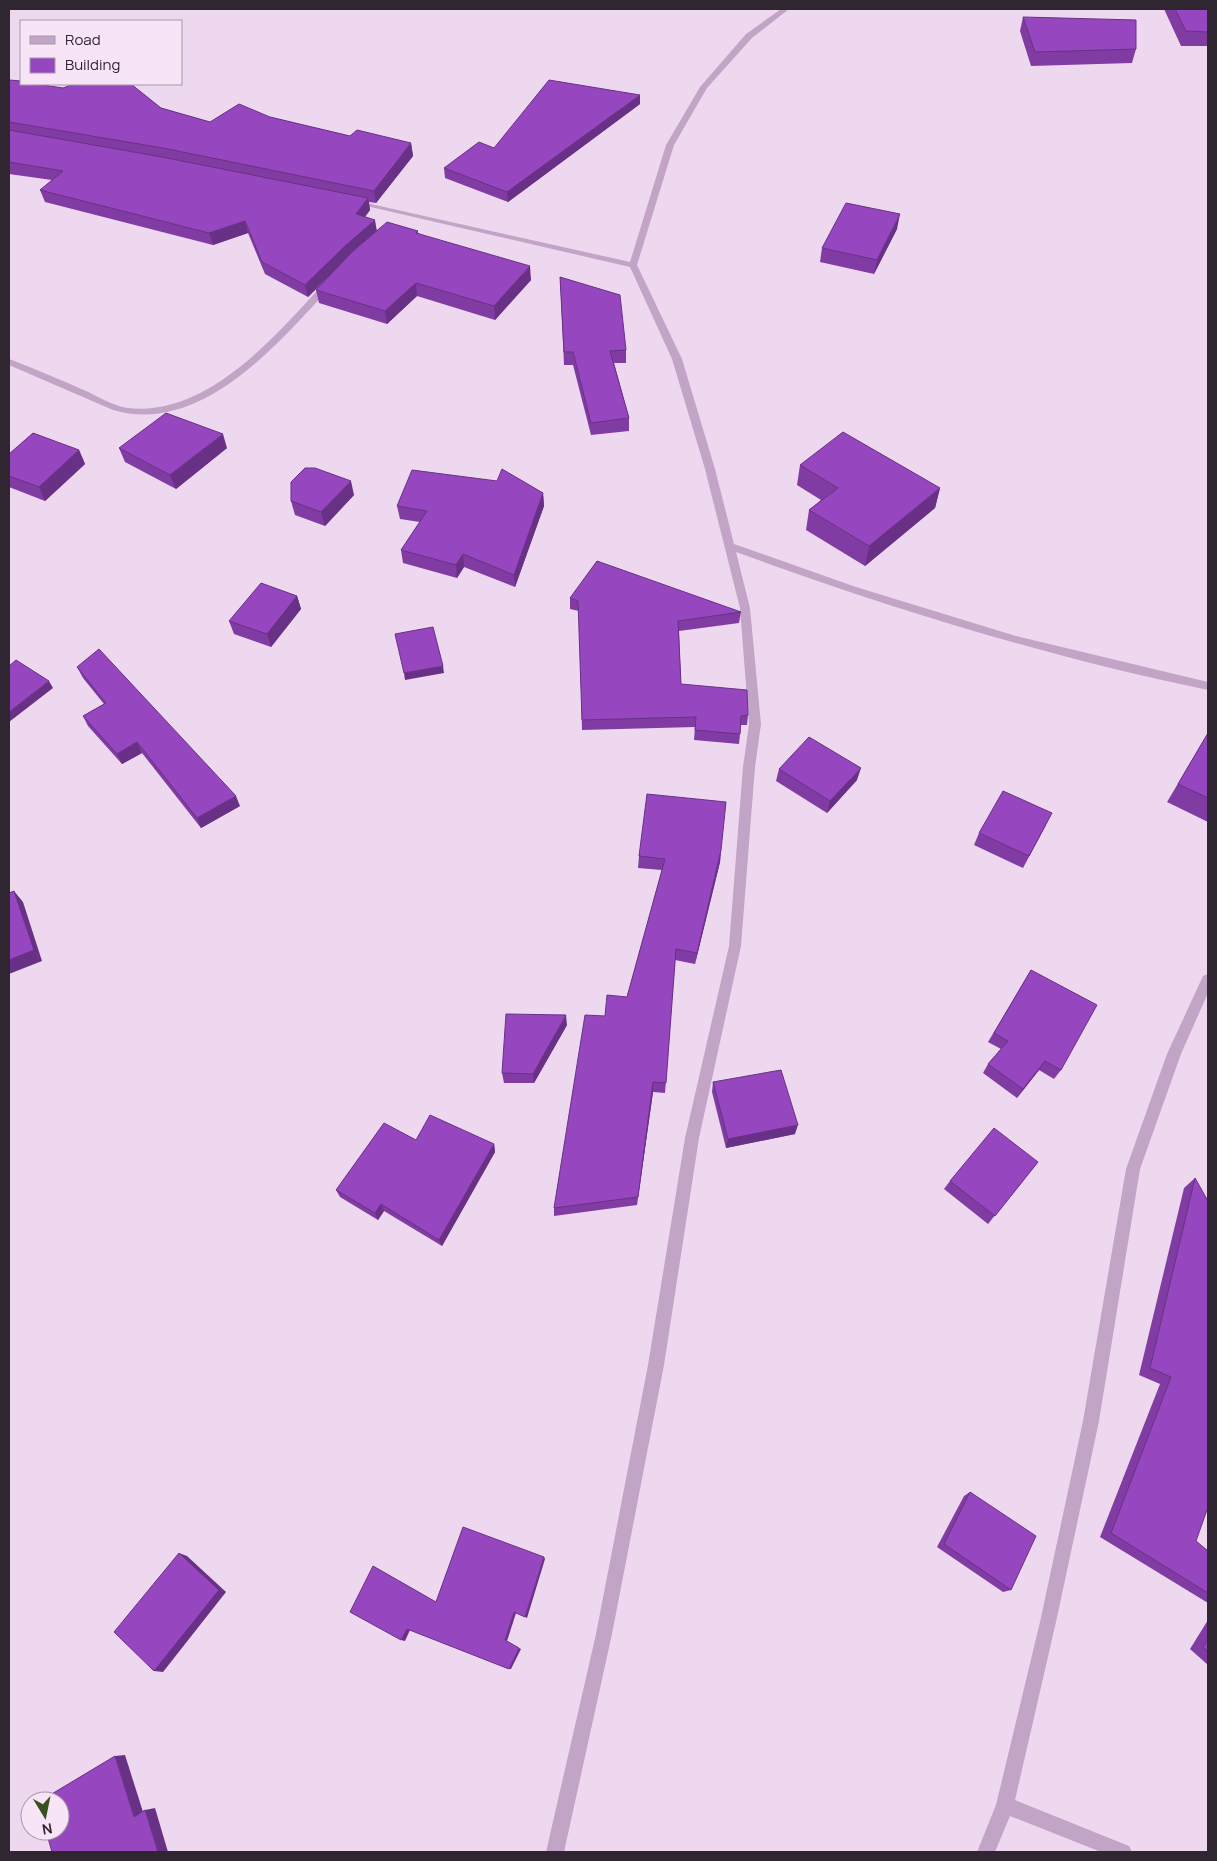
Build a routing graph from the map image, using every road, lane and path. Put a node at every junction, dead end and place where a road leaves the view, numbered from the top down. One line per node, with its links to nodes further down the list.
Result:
1 (785, 9): 3 (street)
2 (341, 200): 3 (street)
3 (633, 265): 6 (street)
4 (337, 274): 5 (street)
5 (9, 362)
6 (729, 546): 7 (street); 10 (street)
7 (1208, 686)
8 (1208, 980): 9 (street)
9 (1005, 1805): 11 (street); 12 (street)
10 (555, 1852)
11 (986, 1852)
12 (1123, 1852)

